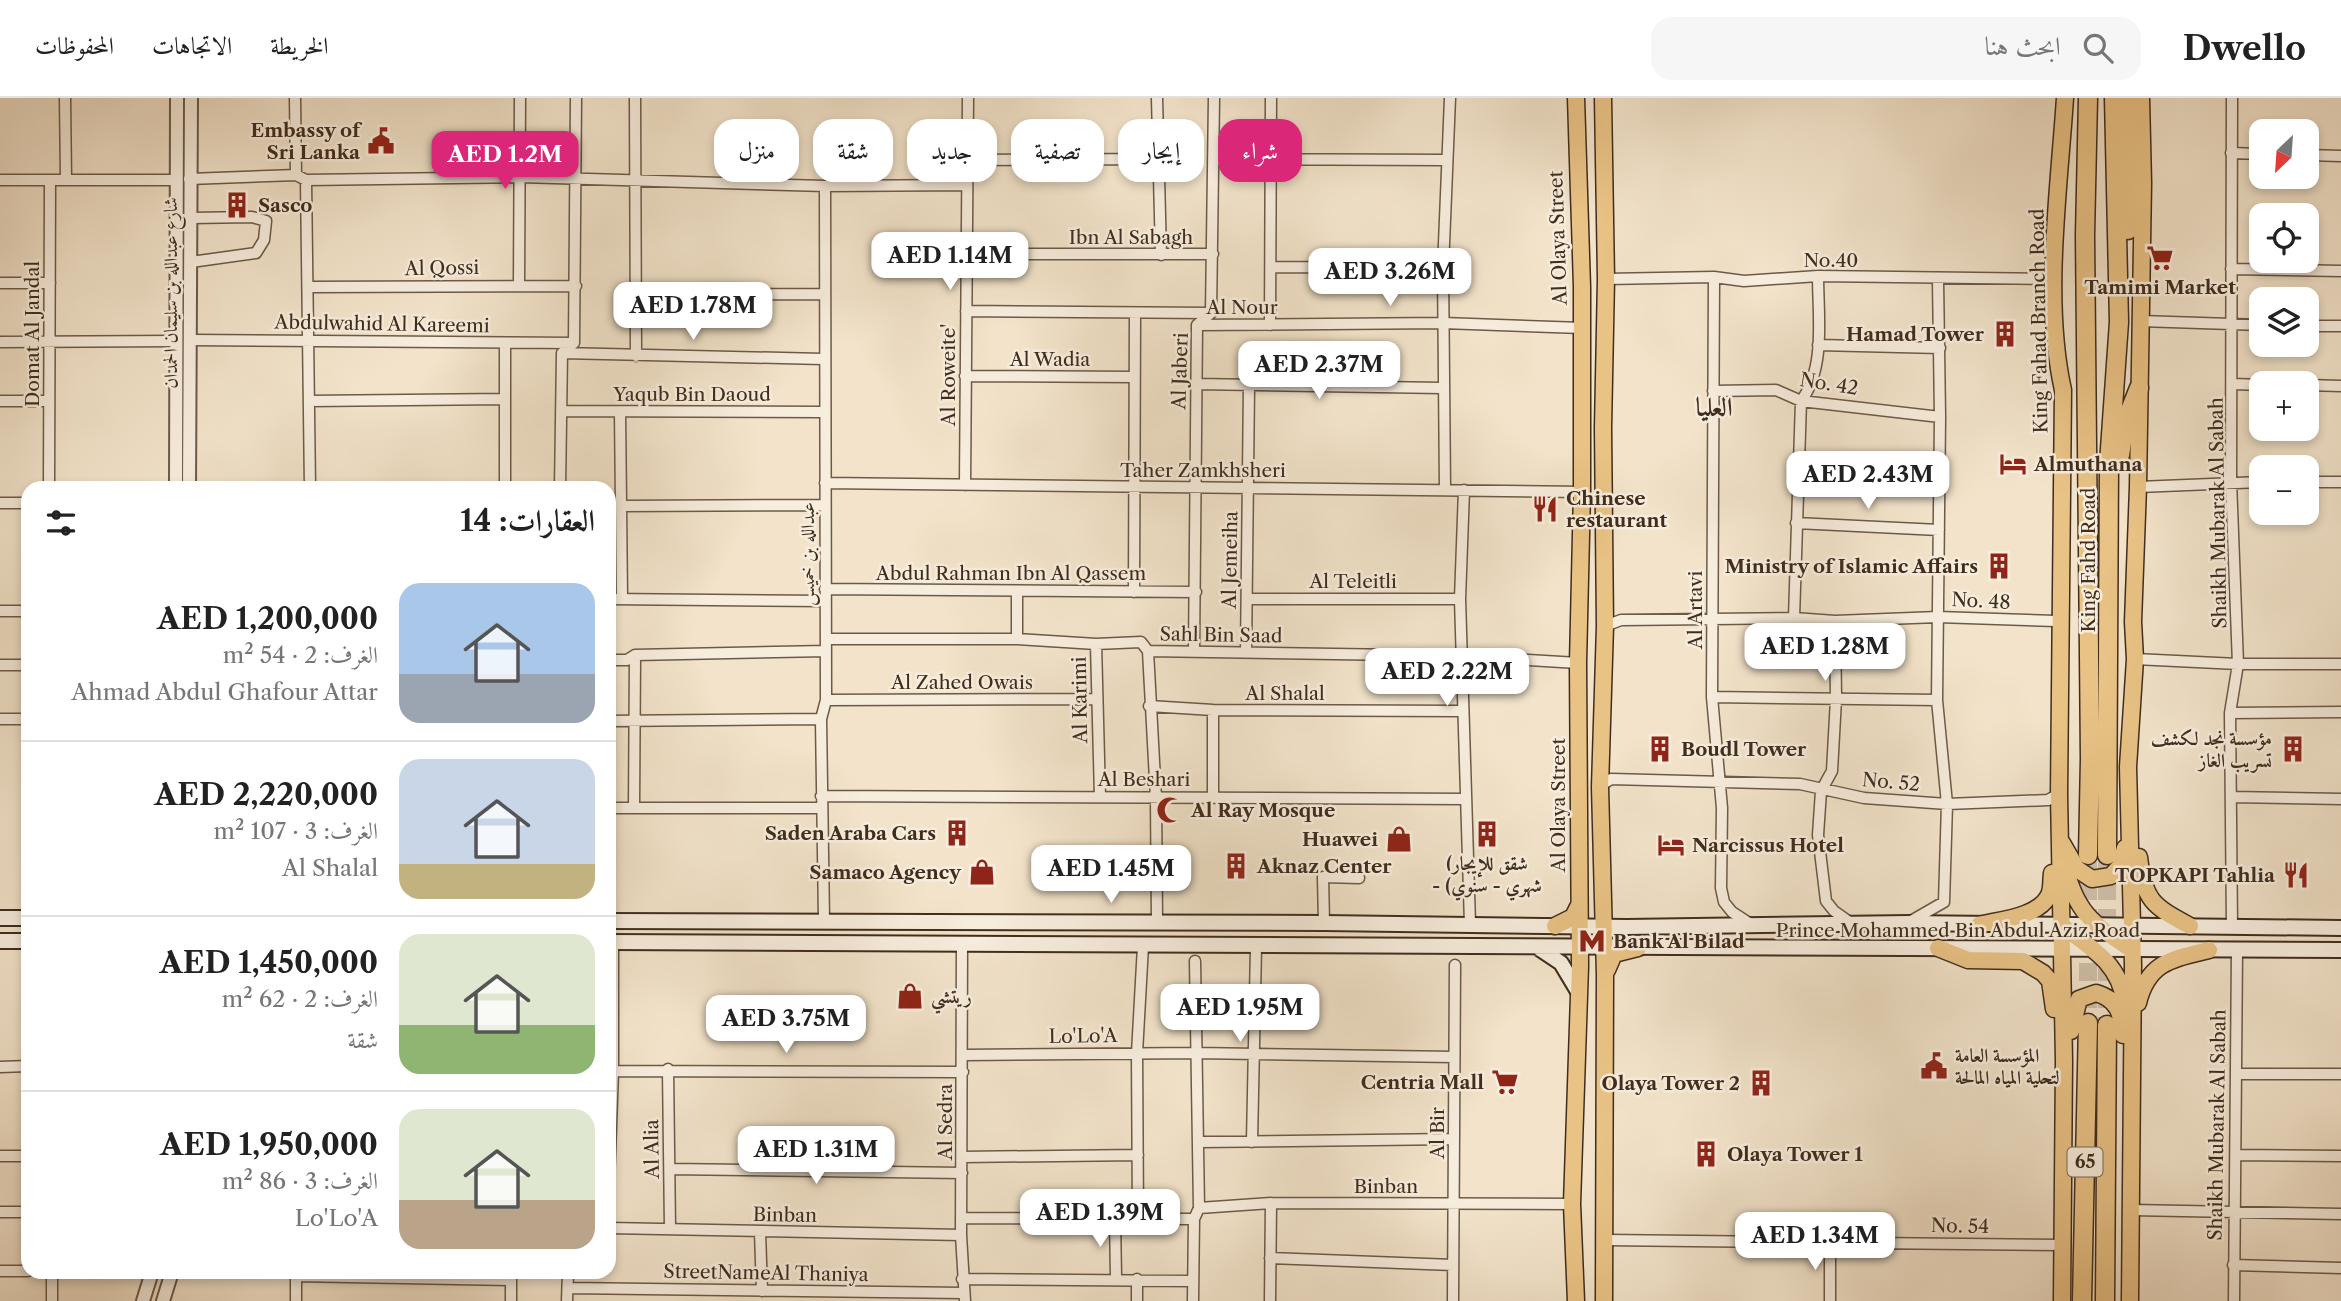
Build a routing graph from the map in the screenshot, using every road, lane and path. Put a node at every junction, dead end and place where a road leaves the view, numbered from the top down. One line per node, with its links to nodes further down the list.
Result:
1 (65, 98): 42 (street)
2 (177, 98): 43 (street, شارع عبدالله بن سليمان الحمدان)
3 (191, 98): 38 (street, شارع عبدالله بن سليمان الحمدان)
4 (295, 98): 36 (street)
5 (520, 98): 37 (street)
6 (576, 98): 39 (street)
7 (635, 98): 45 (street)
8 (968, 98): 23 (street, Al Roweite')
9 (1157, 98): 24 (street)
10 (1214, 98): 31 (street, Al Jaberi)
11 (1271, 98): 25 (street)
12 (1450, 98): 35 (street)
13 (1577, 98): 59 (main road, Al Olaya Street)
14 (1603, 98): 53 (main road)
15 (2057, 98): 51 (main road)
16 (2065, 98): 51 (main road, King Fahad Branch Road)
17 (2081, 98): 50 (highway)
18 (2088, 98): 50 (highway, King Fahd Road)
19 (2114, 98): 58 (highway, King Fahd Road)
20 (2131, 98): 58 (highway)
21 (2141, 98): 79 (main road)
22 (2232, 98): 26 (street, Shaikh Mubarak Al Sabah)
23 (968, 119)
24 (1158, 119)
25 (1270, 119)
26 (2231, 153): 27 (street); 62 (street, Shaikh Mubarak Al Sabah)
27 (2249, 154)
28 (2319, 155): 29 (street)
29 (2341, 156)
30 (1118, 159): 34 (street)
31 (1213, 159): 32 (street); 55 (street, Al Jaberi)
32 (1218, 159)
33 (1302, 159): 35 (street)
34 (997, 160)
35 (1445, 160): 61 (street)
36 (296, 175): 38 (street); 44 (street)
37 (521, 177): 39 (street); 44 (street); 71 (street)
38 (189, 179): 52 (street, شارع عبدالله بن سليمان الحمدان)
39 (576, 179): 45 (street); 72 (street)
40 (0, 180): 41 (street)
41 (50, 180): 42 (street); 70 (street, Domat Al Jandal)
42 (66, 180): 43 (street)
43 (175, 180): 90 (street, شارع عبدالله بن سليمان الحمدان)
44 (306, 180): 73 (street)
45 (635, 180): 49 (street); 75 (street)
46 (1159, 182): 56 (street)
47 (1269, 182): 60 (street)
48 (967, 185): 49 (street); 54 (street, Al Roweite')
49 (825, 186): 74 (street, عبدالله بن خميس)
50 (2087, 188): 212 (highway, King Fahd Road)
51 (2057, 197): 67 (main road, King Fahad Branch Road)
52 (191, 218): 57 (street, شارع عبدالله بن سليمان الحمدان); 57 (street)
53 (1605, 252): 59 (main road); 66 (main road)
54 (966, 254): 56 (street, Ibn Al Sabagh); 76 (street, Al Roweite')
55 (1213, 254): 56 (street, Ibn Al Sabagh); 78 (street, Al Jaberi)
56 (1161, 255)
57 (191, 262): 89 (street, شارع عبدالله بن سليمان الحمدان)
58 (2119, 264): 144 (highway, King Fahd Road)
59 (1579, 265): 87 (main road, Al Olaya Street)
60 (1271, 267): 61 (street); 83 (street)
61 (1443, 268): 80 (street)
62 (2231, 269): 63 (street); 81 (street, Shaikh Mubarak Al Sabah)
63 (2341, 271)
64 (1818, 276): 65 (street, No.40); 68 (street, No.40); 96 (street)
65 (1714, 277): 66 (street, No.40); 111 (street, Al Artavi)
66 (1606, 279): 88 (main road)
67 (2055, 279): 68 (street, No.40); 162 (main road, King Fahad Branch Road)
68 (1938, 280): 97 (street)
69 (0, 283): 70 (street)
70 (50, 283): 93 (street, Domat Al Jandal)
71 (519, 284): 72 (street, Al Qossi); 73 (street, Al Qossi)
72 (576, 286): 94 (street)
73 (309, 287): 91 (street)
74 (823, 294): 75 (street); 100 (street, عبدالله بن خميس)
75 (634, 295): 99 (street)
76 (966, 311): 77 (street, Al Nour); 101 (street, Al Roweite')
77 (1135, 313): 78 (street, Al Nour); 102 (street)
78 (1211, 313): 82 (street, Al Jaberi)
79 (2140, 321): 81 (street); 110 (main road)
80 (1443, 323): 83 (street, Al Nour); 87 (street, Al Nour); 109 (street)
81 (2232, 324): 84 (street); 104 (street, Shaikh Mubarak Al Sabah)
82 (1197, 325): 83 (street, Al Nour); 103 (street, Al Jaberi)
83 (1270, 325)
84 (2249, 325)
85 (2319, 326): 86 (street)
86 (2341, 326)
87 (1582, 328): 88 (main road); 139 (main road, Al Olaya Street)
88 (1604, 328): 163 (main road)
89 (190, 340): 91 (street, Abdulwahid Al Kareemi); 123 (street, شارع عبدالله بن سليمان الحمدان)
90 (175, 341): 93 (street); 122 (street, شارع عبدالله بن سليمان الحمدان)
91 (308, 341): 95 (street, Abdulwahid Al Kareemi); 115 (street)
92 (0, 342): 93 (street)
93 (51, 342): 114 (street, Domat Al Jandal)
94 (574, 343): 95 (street, Abdulwahid Al Kareemi); 98 (street)
95 (505, 344): 112 (street)
96 (1818, 345): 97 (street); 116 (street)
97 (1940, 348): 120 (street)
98 (562, 353): 99 (street); 117 (street)
99 (636, 356): 100 (street)
100 (823, 359): 119 (street, عبدالله بن خميس)
101 (965, 376): 102 (street, Al Wadia); 132 (street, Al Roweite')
102 (1134, 377): 135 (street)
103 (1196, 384): 105 (street); 136 (street, Al Jaberi)
104 (2234, 384): 106 (street); 127 (street, Shaikh Mubarak Al Sabah)
105 (1250, 385): 109 (street); 133 (street, Al Jemeiha)
106 (2249, 385)
107 (2319, 385): 108 (street)
108 (2341, 386)
109 (1442, 388): 137 (street)
110 (2139, 388): 134 (main road); 144 (highway)
111 (1713, 391): 116 (street, No. 42); 160 (street, Al Artavi)
112 (504, 399): 115 (street); 125 (street)
113 (0, 401): 114 (street)
114 (49, 401): 121 (street, Domat Al Jandal)
115 (309, 401): 124 (street)
116 (1801, 401): 120 (street, No. 42); 145 (street)
117 (561, 411): 118 (street, Yaqub Bin Daoud); 126 (street)
118 (620, 412): 119 (street, Yaqub Bin Daoud); 143 (street)
119 (824, 412): 131 (street, عبدالله بن خميس)
120 (1940, 416): 146 (street)
121 (49, 481)
122 (176, 481)
123 (190, 481)
124 (310, 481)
125 (505, 481)
126 (560, 481)
127 (2231, 481): 128 (street); 134 (street); 176 (street, Shaikh Mubarak Al Sabah)
128 (2249, 482)
129 (2319, 482): 130 (street)
130 (2341, 482)
131 (825, 483): 132 (street, Taher Zamkhsheri); 142 (street, عبدالله بن خميس)
132 (965, 485): 135 (street, Taher Zamkhsheri)
133 (1248, 486): 136 (street, Taher Zamkhsheri); 137 (street, Taher Zamkhsheri); 153 (street, Al Jemeiha)
134 (2138, 487): 173 (main road)
135 (1135, 488): 136 (street, Taher Zamkhsheri); 149 (street)
136 (1195, 488): 150 (street, Al Jaberi)
137 (1444, 490): 138 (street, Taher Zamkhsheri)
138 (1464, 490): 139 (street, Taher Zamkhsheri); 154 (street)
139 (1582, 492): 175 (main road, Al Olaya Street)
140 (0, 503): 141 (street)
141 (21, 503)
142 (824, 505): 143 (street); 147 (street, عبدالله بن خميس)
143 (621, 506): 152 (street)
144 (2109, 517): 213 (highway, King Fahd Road)
145 (1796, 523): 146 (street); 159 (street)
146 (1939, 530): 158 (street)
147 (825, 589): 148 (street, Abdul Rahman Ibn Al Qassem); 155 (street, عبدالله بن خميس)
148 (1017, 592): 149 (street, Abdul Rahman Ibn Al Qassem); 165 (street)
149 (1134, 592): 150 (street, Abdul Rahman Ibn Al Qassem)
150 (1196, 592): 167 (street, Al Jaberi)
151 (616, 599): 152 (street)
152 (622, 599): 155 (street)
153 (1247, 599): 154 (street, Al Teleitli); 170 (street, Al Jemeiha)
154 (1460, 599): 172 (street)
155 (825, 601): 164 (street, عبدالله بن خميس)
156 (0, 611): 157 (street)
157 (21, 611)
158 (1938, 617): 161 (street, No. 48); 162 (street, No. 48); 184 (street)
159 (1794, 618): 160 (street, No. 48); 161 (street, No. 48)
160 (1713, 621): 163 (street, No. 48); 180 (street, Al Artavi)
161 (1835, 621): 182 (street)
162 (2062, 624): 199 (main road, King Fahad Branch Road)
163 (1605, 626): 197 (main road)
164 (826, 639): 165 (street, Sahl Bin Saad); 168 (street, عبدالله بن خميس)
165 (1017, 639): 166 (street, Sahl Bin Saad)
166 (1096, 644): 169 (street, Sahl Bin Saad); 181 (street, Al Karimi)
167 (1194, 650): 169 (street, Sahl Bin Saad); 170 (street, Sahl Bin Saad)
168 (825, 651): 171 (street); 183 (street, عبدالله بن خميس)
169 (1148, 651): 185 (street)
170 (1246, 652): 172 (street, Sahl Bin Saad)
171 (635, 655): 174 (street); 194 (street)
172 (1462, 656): 175 (street, Sahl Bin Saad); 187 (street)
173 (2135, 659): 176 (street); 195 (main road)
174 (616, 660)
175 (1578, 663): 215 (main road, Al Olaya Street)
176 (2238, 664): 177 (street); 189 (street, Shaikh Mubarak Al Sabah)
177 (2341, 664)
178 (0, 665): 179 (street)
179 (21, 665)
180 (1713, 697): 182 (street); 196 (street, Al Artavi)
181 (1097, 699): 183 (street, Al Zahed Owais); 201 (street, Al Karimi)
182 (1836, 699): 184 (street); 198 (street)
183 (826, 700): 192 (street, عبدالله بن خميس)
184 (1937, 700): 207 (street)
185 (1149, 706): 186 (street, Al Shalal); 204 (street)
186 (1213, 710): 187 (street, Al Shalal); 202 (street)
187 (1462, 711): 205 (street)
188 (2341, 712): 189 (street)
189 (2230, 713): 203 (street, Shaikh Mubarak Al Sabah)
190 (0, 719): 191 (street)
191 (21, 719)
192 (821, 719): 194 (street); 200 (street, عبدالله بن خميس)
193 (616, 721): 194 (street)
194 (635, 721): 209 (street)
195 (2128, 767): 211 (main road); 234 (main road); 235 (main road)
196 (1720, 782): 197 (street, No. 52); 198 (street, No. 52); 231 (street, Al Artavi)
197 (1600, 787): 216 (main road)
198 (1821, 791): 207 (street, No. 52); 227 (street)
199 (2059, 794): 207 (street, No. 52); 211 (main road); 228 (main road)
200 (821, 796): 201 (street, Al Beshari); 210 (street, عبدالله بن خميس)
201 (1100, 797): 204 (street, Al Beshari)
202 (1213, 797): 204 (street, Al Beshari); 205 (street, Al Beshari)
203 (2232, 797): 206 (street); 238 (street, Shaikh Mubarak Al Sabah)
204 (1156, 798): 223 (street)
205 (1466, 799): 226 (street)
206 (2341, 799)
207 (1947, 804): 225 (street)
208 (616, 808): 209 (street)
209 (634, 808): 210 (street)
210 (822, 808): 219 (street, عبدالله بن خميس)
211 (2060, 837): 232 (main road); 233 (main road)
212 (2088, 855)
213 (2107, 855)
214 (1359, 878): 224 (street)
215 (1579, 902): 216 (main road); 229 (main road); 230 (main road, Al Olaya Street)
216 (1602, 908): 236 (main road); 237 (main road)
217 (0, 918): 218 (main road)
218 (21, 918)
219 (824, 920): 221 (main road, Prince Mohammed Bin Abdul Aziz Road); 222 (main road, Prince Mohammed Bin Abdul Aziz Road)
220 (616, 921): 221 (main road, Prince Mohammed Bin Abdul Aziz Road)
221 (659, 921): 240 (main road)
222 (1087, 922): 223 (main road, Prince Mohammed Bin Abdul Aziz Road); 245 (main road)
223 (1157, 922): 224 (main road, Prince Mohammed Bin Abdul Aziz Road)
224 (1324, 923): 226 (main road, Prince Mohammed Bin Abdul Aziz Road)
225 (1909, 923): 227 (main road, Prince Mohammed Bin Abdul Aziz Road); 228 (main road, Prince Mohammed Bin Abdul Aziz Road)
226 (1470, 925): 229 (main road, Prince Mohammed Bin Abdul Aziz Road)
227 (1854, 925): 231 (main road, Prince Mohammed Bin Abdul Aziz Road)
228 (1979, 925): 232 (main road, Prince Mohammed Bin Abdul Aziz Road)
229 (1556, 926): 230 (main road, Prince Mohammed Bin Abdul Aziz Road); 248 (main road)
230 (1578, 926): 236 (main road, Prince Mohammed Bin Abdul Aziz Road); 249 (main road, Al Olaya Street)
231 (1755, 926): 237 (main road, Prince Mohammed Bin Abdul Aziz Road)
232 (2062, 926): 233 (main road, Prince Mohammed Bin Abdul Aziz Road); 254 (main road); 255 (main road)
233 (2095, 926): 234 (main road, Prince Mohammed Bin Abdul Aziz Road); 256 (main road)
234 (2132, 926): 235 (main road, Prince Mohammed Bin Abdul Aziz Road); 256 (main road)
235 (2190, 926): 238 (main road, Prince Mohammed Bin Abdul Aziz Road)
236 (1603, 927): 237 (main road, Prince Mohammed Bin Abdul Aziz Road); 250 (main road)
237 (1627, 927): 250 (main road)
238 (2232, 927): 239 (main road, Prince Mohammed Bin Abdul Aziz Road)
239 (2341, 928)
240 (616, 936)
241 (616, 938): 244 (main road, Prince Mohammed Bin Abdul Aziz Road)
242 (0, 941): 243 (main road)
243 (21, 941)
244 (962, 942): 245 (main road, Prince Mohammed Bin Abdul Aziz Road); 270 (street, Al Sedra)
245 (1039, 943): 246 (main road, Prince Mohammed Bin Abdul Aziz Road)
246 (1143, 946): 247 (main road, Prince Mohammed Bin Abdul Aziz Road); 267 (street)
247 (1256, 947): 253 (main road, Prince Mohammed Bin Abdul Aziz Road); 269 (street)
248 (1557, 947): 249 (main road, Prince Mohammed Bin Abdul Aziz Road); 253 (main road, Prince Mohammed Bin Abdul Aziz Road)
249 (1579, 947): 250 (main road, Prince Mohammed Bin Abdul Aziz Road); 262 (main road, Al Olaya Street)
250 (1610, 948): 251 (main road, Prince Mohammed Bin Abdul Aziz Road); 263 (main road)
251 (1638, 948): 252 (main road, Prince Mohammed Bin Abdul Aziz Road); 263 (main road)
252 (1938, 948): 255 (main road, Prince Mohammed Bin Abdul Aziz Road); 272 (main road)
253 (1539, 949): 264 (main road)
254 (2094, 949): 255 (main road, Prince Mohammed Bin Abdul Aziz Road); 256 (main road, Prince Mohammed Bin Abdul Aziz Road); 280 (main road)
255 (2062, 950): 272 (main road)
256 (2132, 950): 257 (main road, Prince Mohammed Bin Abdul Aziz Road); 280 (main road)
257 (2209, 950): 258 (main road, Prince Mohammed Bin Abdul Aziz Road); 280 (main road)
258 (2237, 950): 259 (main road, Prince Mohammed Bin Abdul Aziz Road); 278 (street, Shaikh Mubarak Al Sabah)
259 (2341, 950)
260 (1195, 961): 268 (street)
261 (1455, 965): 271 (street, Al Bir)
262 (1580, 965): 263 (main road); 264 (main road, Al Olaya Street)
263 (1605, 980): 310 (main road)
264 (1580, 995): 295 (main road, Al Olaya Street)
265 (2088, 1023): 348 (highway, 65)
266 (2107, 1025): 349 (highway, 65)
267 (1137, 1052): 268 (street, Lo'Lo'A); 270 (street, Lo'Lo'A); 285 (street)
268 (1197, 1053): 269 (street, Lo'Lo'A); 283 (street)
269 (1255, 1054): 271 (street, Lo'Lo'A); 284 (street)
270 (964, 1055): 277 (street, Al Sedra)
271 (1454, 1057): 282 (street, Al Bir)
272 (2064, 1061): 281 (main road)
273 (21, 1066): 274 (street)
274 (0, 1067)
275 (668, 1069): 276 (street); 277 (street); 291 (street, Al Alia)
276 (616, 1071)
277 (963, 1072): 290 (street, Al Sedra)
278 (2236, 1074): 279 (street); 286 (street, Shaikh Mubarak Al Sabah)
279 (2341, 1074)
280 (2130, 1097): 281 (main road); 297 (main road)
281 (2064, 1120): 312 (main road)
282 (1454, 1139): 284 (street); 294 (street, Al Bir)
283 (1198, 1142): 284 (street); 296 (street)
284 (1252, 1142)
285 (1138, 1155): 290 (street); 304 (street)
286 (2236, 1155): 289 (street); 300 (street, Shaikh Mubarak Al Sabah)
287 (0, 1156): 288 (street)
288 (21, 1156)
289 (2341, 1156)
290 (963, 1157): 292 (street, Al Sedra)
291 (670, 1169): 292 (street); 307 (street, Al Alia)
292 (962, 1173): 302 (street, Al Sedra)
293 (1271, 1203): 294 (street, Binban); 296 (street, Binban); 313 (street)
294 (1454, 1203): 295 (street, Binban); 314 (street, Al Bir)
295 (1572, 1205): 344 (main road, Al Olaya Street)
296 (1199, 1208): 305 (street)
297 (2131, 1210): 300 (street); 350 (main road)
298 (0, 1212): 299 (street)
299 (21, 1212)
300 (2234, 1212): 301 (street); 315 (street, Shaikh Mubarak Al Sabah)
301 (2341, 1214)
302 (962, 1218): 303 (street); 309 (street, Al Sedra)
303 (1115, 1218): 304 (street); 319 (street)
304 (1138, 1219): 305 (street)
305 (1194, 1219): 328 (street)
306 (616, 1228): 307 (street, Binban)
307 (670, 1229): 308 (street, Binban)
308 (760, 1232): 309 (street, Binban); 331 (street)
309 (961, 1235): 326 (street, Al Sedra)
310 (1605, 1240): 311 (street, No. 54); 345 (main road)
311 (1830, 1242): 312 (street, No. 54); 346 (street)
312 (2063, 1245): 347 (main road)
313 (1270, 1258): 314 (street); 342 (street)
314 (1453, 1265): 343 (street, Al Bir)
315 (2234, 1265): 316 (street); 351 (street, Shaikh Mubarak Al Sabah)
316 (2341, 1268)
317 (0, 1271): 318 (street)
318 (21, 1271)
319 (1116, 1278): 326 (street); 327 (street)
320 (52, 1279): 333 (street)
321 (150, 1279): 334 (street)
322 (170, 1279): 335 (street)
323 (296, 1279): 336 (street)
324 (511, 1279): 337 (street)
325 (568, 1279): 329 (street)
326 (962, 1279): 332 (street, Al Sedra)
327 (1137, 1279): 328 (street); 340 (street)
328 (1193, 1281): 341 (street)
329 (568, 1288): 330 (street, StreetNameAl Thaniya); 338 (street)
330 (622, 1289): 331 (street, StreetNameAl Thaniya); 339 (street)
331 (762, 1291): 332 (street, StreetNameAl Thaniya)
332 (964, 1297)
333 (52, 1301)
334 (143, 1301)
335 (163, 1301)
336 (296, 1301)
337 (510, 1301)
338 (568, 1301)
339 (622, 1301)
340 (1137, 1301)
341 (1193, 1301)
342 (1270, 1301)
343 (1453, 1301)
344 (1576, 1301)
345 (1604, 1301)
346 (1830, 1301)
347 (2062, 1301)
348 (2082, 1301)
349 (2105, 1301)
350 (2130, 1301)
351 (2234, 1301)

